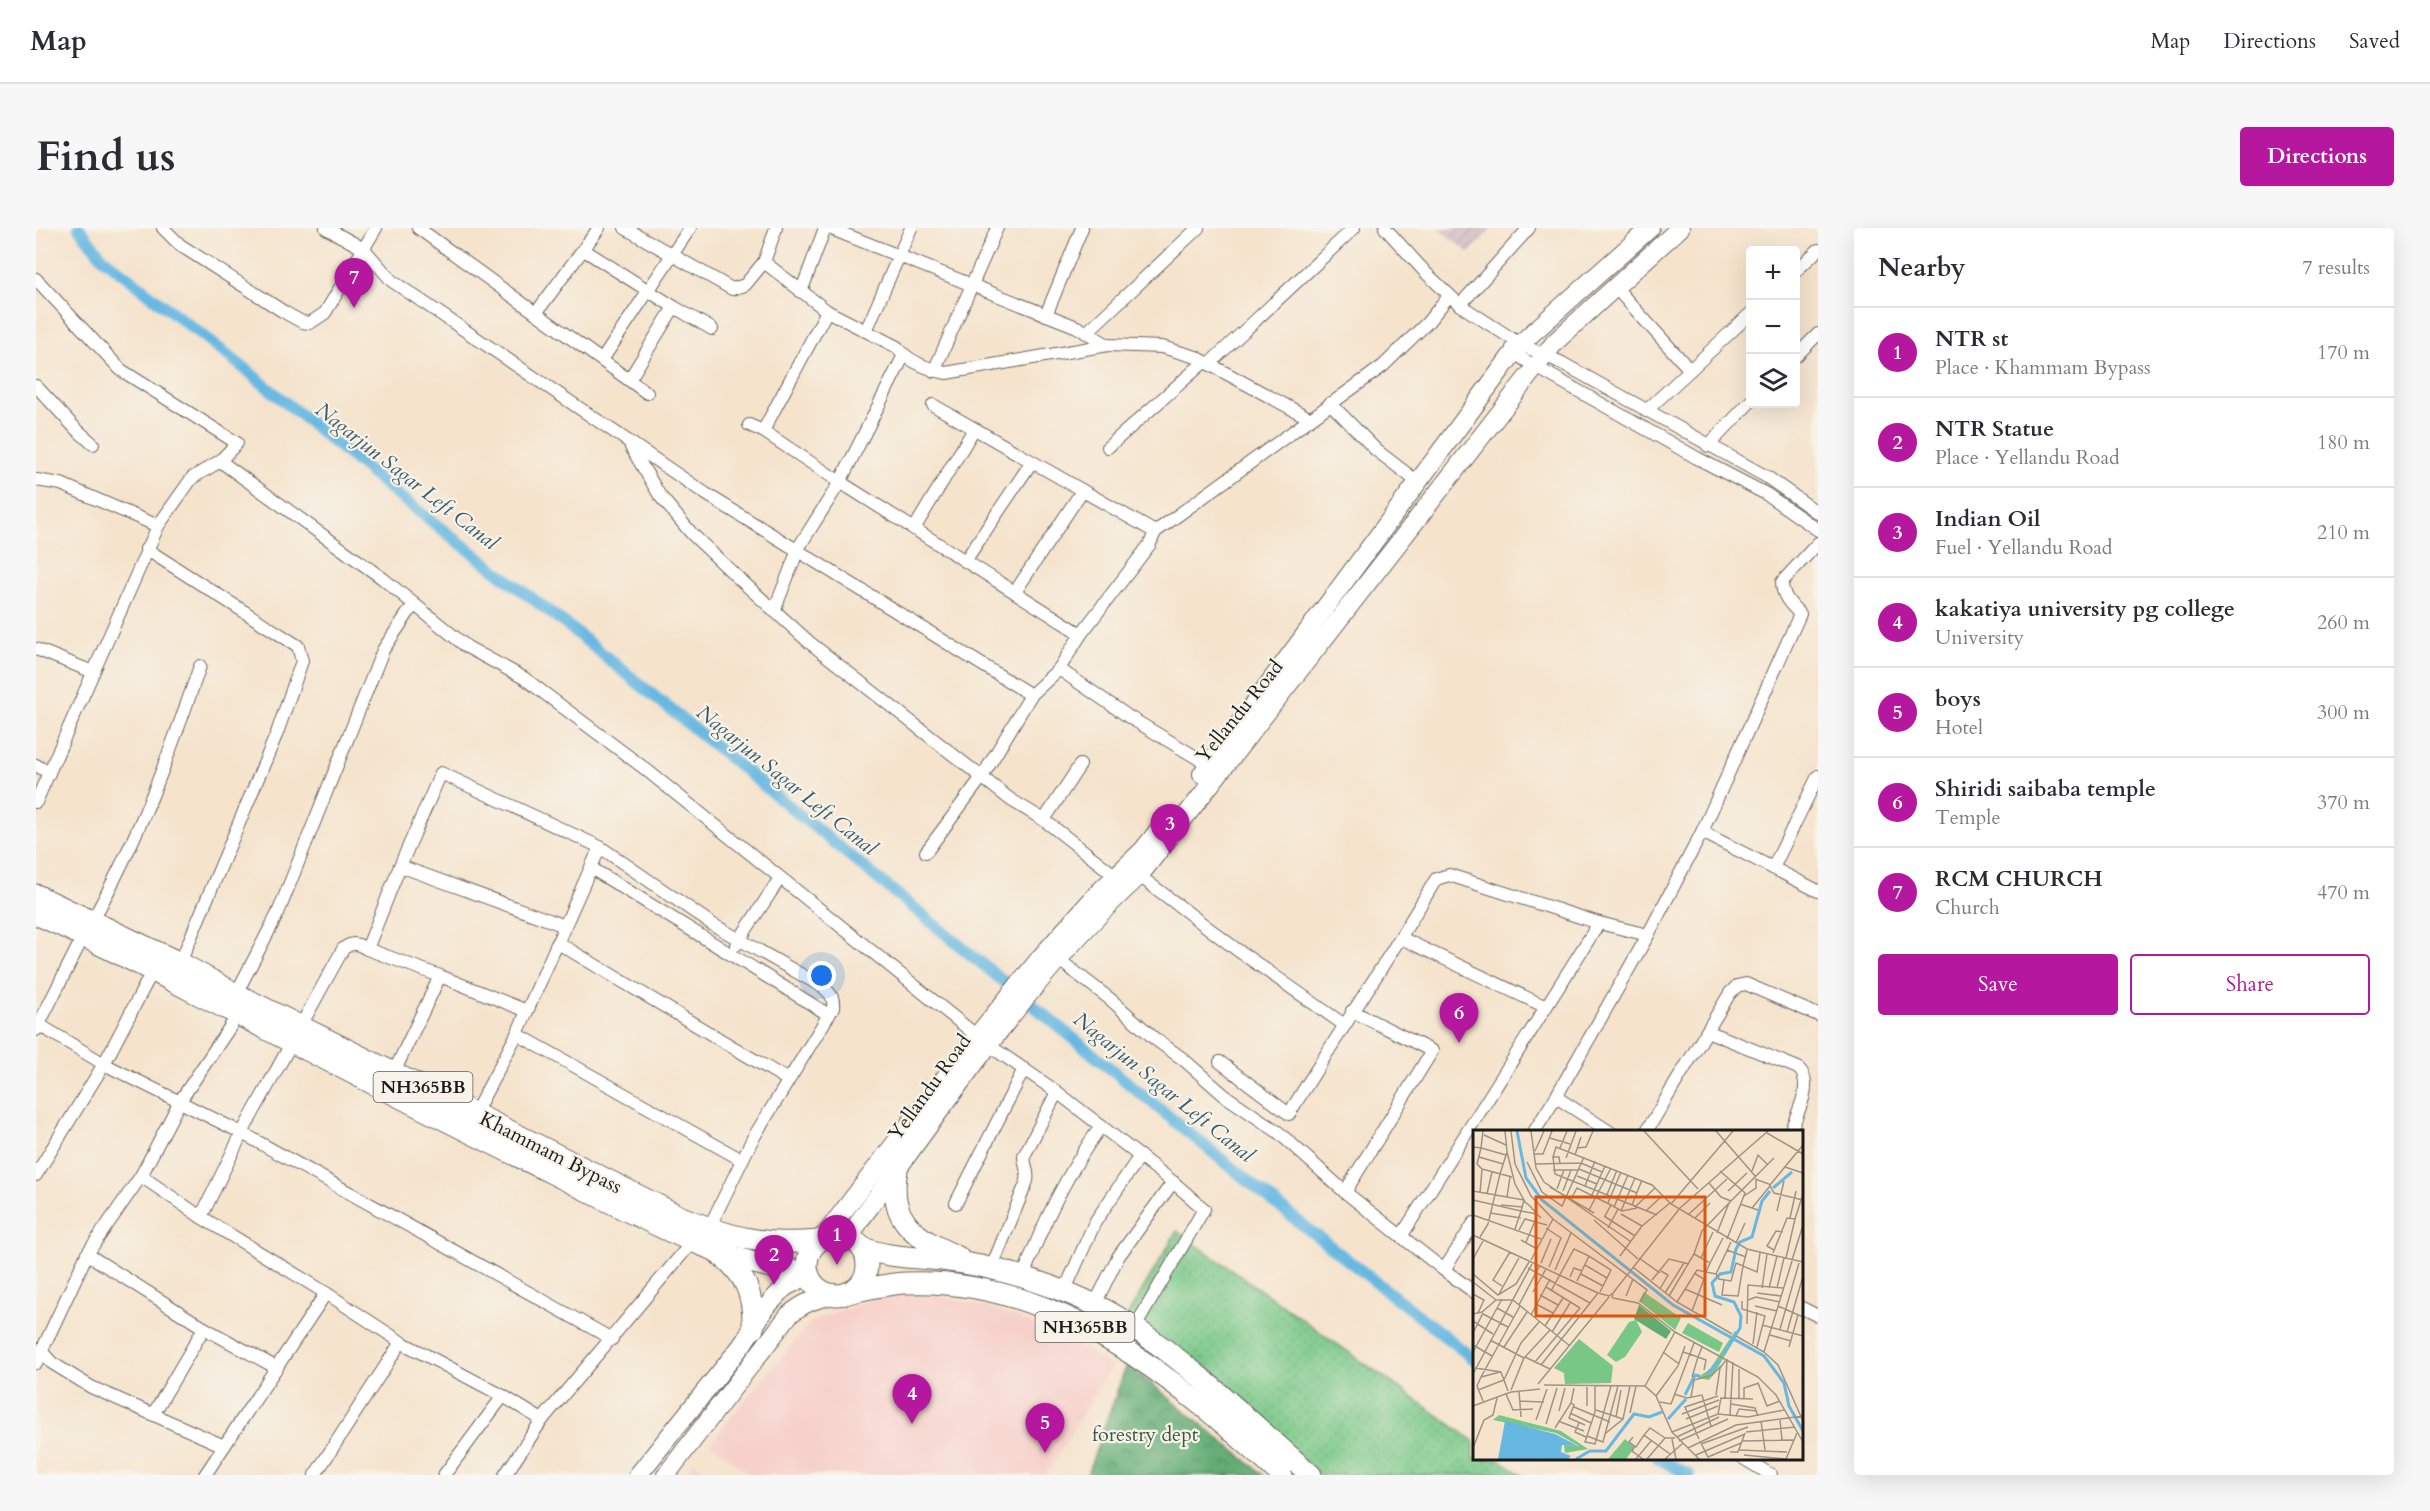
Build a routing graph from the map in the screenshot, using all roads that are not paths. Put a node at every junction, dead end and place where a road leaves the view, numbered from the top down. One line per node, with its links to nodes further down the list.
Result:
1 (163, 228): 19 (street)
2 (326, 228): 19 (street)
3 (376, 228): 19 (street)
4 (418, 228): 35 (street)
5 (599, 228): 20 (street)
6 (625, 228): 22 (street)
7 (690, 228): 22 (street)
8 (776, 228): 24 (street)
9 (827, 228): 23 (street); 30 (street)
10 (911, 228): 23 (street)
11 (997, 228): 27 (street)
12 (1082, 228): 36 (street)
13 (1198, 228): 40 (street)
14 (1354, 228): 48 (street)
15 (1385, 228): 31 (street)
16 (1529, 228): 32 (street)
17 (1650, 228): 42 (main road, Yellandu Road)
18 (1680, 228): 28 (main road, Yellandu Road)
19 (364, 249): 64 (street)
20 (584, 250): 29 (street); 35 (street)
21 (1818, 250): 25 (street)
22 (671, 255): 24 (street); 29 (street)
23 (900, 256): 27 (street); 39 (street)
24 (764, 262): 30 (street)
25 (1800, 267)
26 (36, 279): 68 (street)
27 (973, 286): 36 (street); 50 (street)
28 (1615, 287): 47 (main road, Yellandu Road); 49 (street)
29 (647, 290): 33 (street); 46 (street)
30 (801, 292): 34 (street)
31 (1449, 296): 32 (street); 56 (street)
32 (1460, 305): 42 (street)
33 (674, 308): 38 (street); 51 (street)
34 (827, 311): 39 (street); 63 (street)
35 (536, 313): 46 (street)
36 (1046, 315): 40 (street)
37 (1746, 318): 49 (street)
38 (712, 329)
39 (866, 331): 45 (street)
40 (1086, 333): 43 (street)
41 (1818, 334): 44 (street)
42 (1514, 344): 47 (street); 72 (main road, Yellandu Road)
43 (1108, 345): 48 (street); 50 (street)
44 (1800, 348)
45 (904, 356): 50 (street); 71 (street)
46 (602, 360): 51 (street)
47 (1541, 361): 59 (street); 77 (street); 106 (main road, Yellandu Road)
48 (1206, 363): 60 (street); 67 (street)
49 (1690, 370): 59 (street)
50 (934, 371)
51 (629, 380): 53 (street)
52 (36, 386): 55 (street)
53 (647, 393)
54 (36, 400): 55 (street)
55 (52, 402): 65 (street)
56 (1330, 403): 60 (street); 72 (street)
57 (933, 405): 62 (street)
58 (1746, 406): 66 (street)
59 (1646, 411): 66 (street)
60 (1309, 418): 78 (street)
61 (749, 425): 63 (street)
62 (974, 429): 69 (street); 76 (street)
63 (763, 431): 71 (street)
64 (629, 443): 81 (street); 85 (street)
65 (93, 444)
66 (1708, 446): 74 (street)
67 (1108, 447)
68 (220, 461): 75 (street); 84 (street)
69 (1031, 463): 73 (street); 82 (street)
70 (36, 480): 75 (street)
71 (840, 482): 76 (street); 81 (street)
72 (1419, 483): 94 (main road, Yellandu Road)
73 (1082, 491): 78 (street); 83 (street)
74 (1818, 513)
75 (158, 526): 80 (street)
76 (914, 529): 82 (street)
77 (1818, 530)
78 (1155, 532): 86 (street)
79 (1818, 543): 100 (street)
80 (146, 549): 90 (street); 121 (street)
81 (797, 550): 85 (street); 91 (street)
82 (965, 561): 83 (street)
83 (1015, 592): 86 (street)
84 (414, 604): 107 (street); 124 (street)
85 (774, 611): 97 (street)
86 (1081, 634): 89 (street)
87 (36, 649): 90 (street)
88 (201, 666): 113 (street)
89 (1059, 669): 91 (street); 94 (street)
90 (93, 672): 95 (street)
91 (1031, 694): 97 (street)
92 (36, 765): 95 (street)
93 (1080, 765): 99 (street)
94 (1209, 765): 106 (main road, Yellandu Road)
95 (49, 773): 98 (street)
96 (1818, 776): 105 (street)
97 (982, 777): 99 (street); 102 (street)
98 (36, 802)
99 (1044, 820): 106 (street)
100 (1702, 832): 105 (street); 114 (street)
101 (600, 847): 103 (street); 104 (street); 116 (street)
102 (926, 852)
103 (400, 866): 112 (street); 118 (street)
104 (591, 868): 112 (street); 119 (street)
105 (1773, 868): 108 (street)
106 (1128, 873): 120 (main road, Yellandu Road); 130 (street)
107 (780, 878): 116 (street); 135 (street)
108 (1818, 891)
109 (36, 895): 113 (highway, Khammam Bypass / NH365BB)
110 (36, 914): 113 (highway, Khammam Bypass / NH365BB)
111 (1599, 923): 114 (street); 115 (street); 125 (street)
112 (565, 926): 117 (street)
113 (88, 928): 121 (highway, Khammam Bypass / NH365BB); 122 (highway, Khammam Bypass / NH365BB); 131 (street)
114 (1648, 935): 142 (street)
115 (1401, 938): 125 (street); 127 (street)
116 (740, 939): 119 (street); 128 (street)
117 (558, 943): 126 (street); 140 (street)
118 (368, 949): 123 (street); 133 (street)
119 (730, 954): 128 (street)
120 (1049, 961): 135 (main road, Yellandu Road); 151 (street)
121 (180, 963): 124 (highway, Khammam Bypass / NH365BB)
122 (153, 970): 124 (highway, Khammam Bypass / NH365BB); 137 (street)
123 (440, 976): 126 (street); 139 (street)
124 (237, 1004): 133 (highway, Khammam Bypass / NH365BB); 143 (street)
125 (1546, 1007): 163 (street)
126 (527, 1011): 134 (street)
127 (1352, 1011): 130 (street); 159 (street)
128 (829, 1015): 140 (street)
129 (1818, 1015): 132 (street)
130 (1343, 1024): 145 (street)
131 (37, 1026): 137 (street)
132 (1707, 1031): 149 (street); 150 (street)
133 (297, 1034): 139 (highway, Khammam Bypass / NH365BB); 152 (street); 164 (highway, Khammam Bypass / NH365BB)
134 (517, 1034): 144 (street); 154 (street)
135 (982, 1040): 138 (street); 155 (main road, Yellandu Road); 165 (main road, Yellandu Road)
136 (1220, 1062): 145 (street)
137 (104, 1064): 143 (street); 156 (street)
138 (1024, 1069): 141 (street); 160 (street)
139 (394, 1072): 144 (highway, Khammam Bypass / NH365BB)
140 (788, 1080): 154 (street)
141 (1057, 1092): 146 (street); 168 (street)
142 (1556, 1097): 147 (street); 148 (street)
143 (180, 1101): 152 (street); 157 (street)
144 (475, 1113): 164 (highway, Khammam Bypass / NH365BB)
145 (1289, 1114): 151 (street)
146 (1101, 1126): 153 (street); 171 (street)
147 (1535, 1130)
148 (1608, 1130)
149 (1647, 1130)
150 (1790, 1130)
151 (1278, 1132): 159 (street)
152 (242, 1133): 161 (street); 182 (street)
153 (1140, 1156): 158 (street); 173 (street)
154 (742, 1160): 164 (street)
155 (897, 1170): 166 (main road, Yellandu Road); 168 (highway)
156 (36, 1175)
157 (141, 1176): 161 (street); 167 (street)
158 (1173, 1182): 176 (street); 181 (street)
159 (1346, 1192): 163 (street)
160 (956, 1203)
161 (201, 1218): 174 (street)
162 (1473, 1225): 169 (street)
163 (1402, 1235): 169 (street)
164 (702, 1238): 165 (highway, Khammam Bypass / NH365BB); 170 (highway, Khammam Bypass / NH365BB); 180 (highway); 182 (street)
165 (821, 1240): 166 (highway, NH365BB); 170 (highway)
166 (856, 1243): 168 (highway, NH365BB); 175 (highway)
167 (87, 1254): 179 (street); 184 (street)
168 (992, 1269): 171 (highway, NH365BB)
169 (1444, 1270): 172 (street)
170 (809, 1274): 175 (highway); 180 (main road)
171 (1023, 1277): 173 (highway, NH365BB)
172 (1473, 1291)
173 (1064, 1292): 176 (highway, NH365BB)
174 (326, 1293): 183 (street); 185 (street)
175 (842, 1294): 196 (main road); 197 (highway, NH365BB)
176 (1094, 1306): 181 (highway, NH365BB)
177 (1803, 1308): 178 (street)
178 (1818, 1316)
179 (204, 1328): 185 (street); 187 (street)
180 (753, 1329): 195 (main road)
181 (1134, 1329): 198 (highway, NH365BB)
182 (612, 1339): 188 (street)
183 (401, 1342): 186 (street); 192 (street)
184 (39, 1358): 187 (street)
185 (277, 1368): 189 (street)
186 (503, 1396): 188 (street); 193 (street)
187 (154, 1413): 189 (street)
188 (542, 1420): 194 (street)
189 (224, 1446): 191 (street)
190 (1746, 1460): 199 (street)
191 (204, 1475)
192 (315, 1475)
193 (444, 1475)
194 (505, 1475)
195 (638, 1475)
196 (666, 1475)
197 (1281, 1475)
198 (1311, 1475)
199 (1771, 1475)

